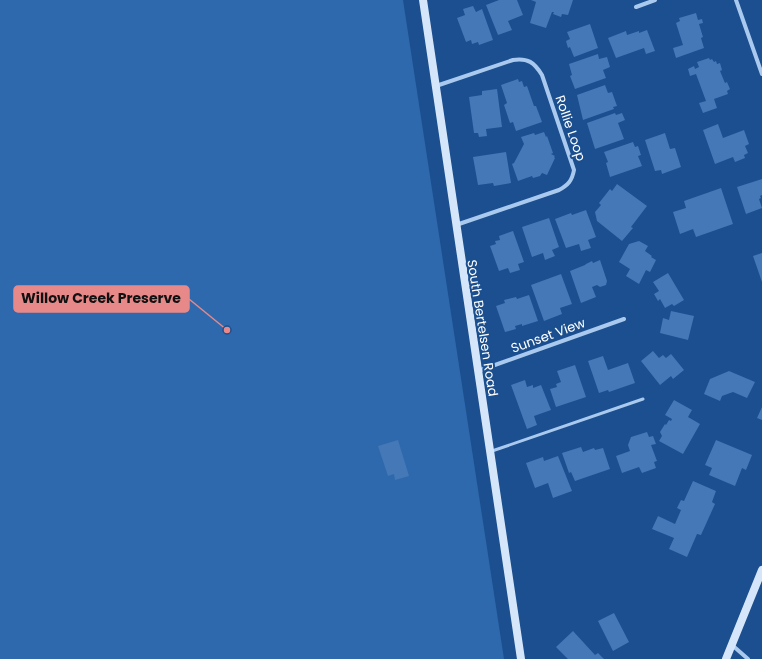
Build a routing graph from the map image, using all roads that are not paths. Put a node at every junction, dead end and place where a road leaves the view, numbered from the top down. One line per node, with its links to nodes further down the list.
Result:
1 (423, 0): 6 (main road, South Bertelsen Road)
2 (654, 0): 4 (street)
3 (736, 0): 5 (street)
4 (636, 6)
5 (762, 74)
6 (436, 86): 7 (main road, South Bertelsen Road); 7 (street, Rollie Loop)
7 (456, 225): 9 (main road, South Bertelsen Road)
8 (624, 319): 9 (street, Sunset View)
9 (478, 371): 11 (main road, South Bertelsen Road)
10 (643, 399): 11 (lane)
11 (490, 451): 14 (main road, South Bertelsen Road)
12 (762, 570): 13 (main road)
13 (732, 645): 15 (main road); 16 (street)
14 (521, 659)
15 (726, 659)
16 (748, 659)

